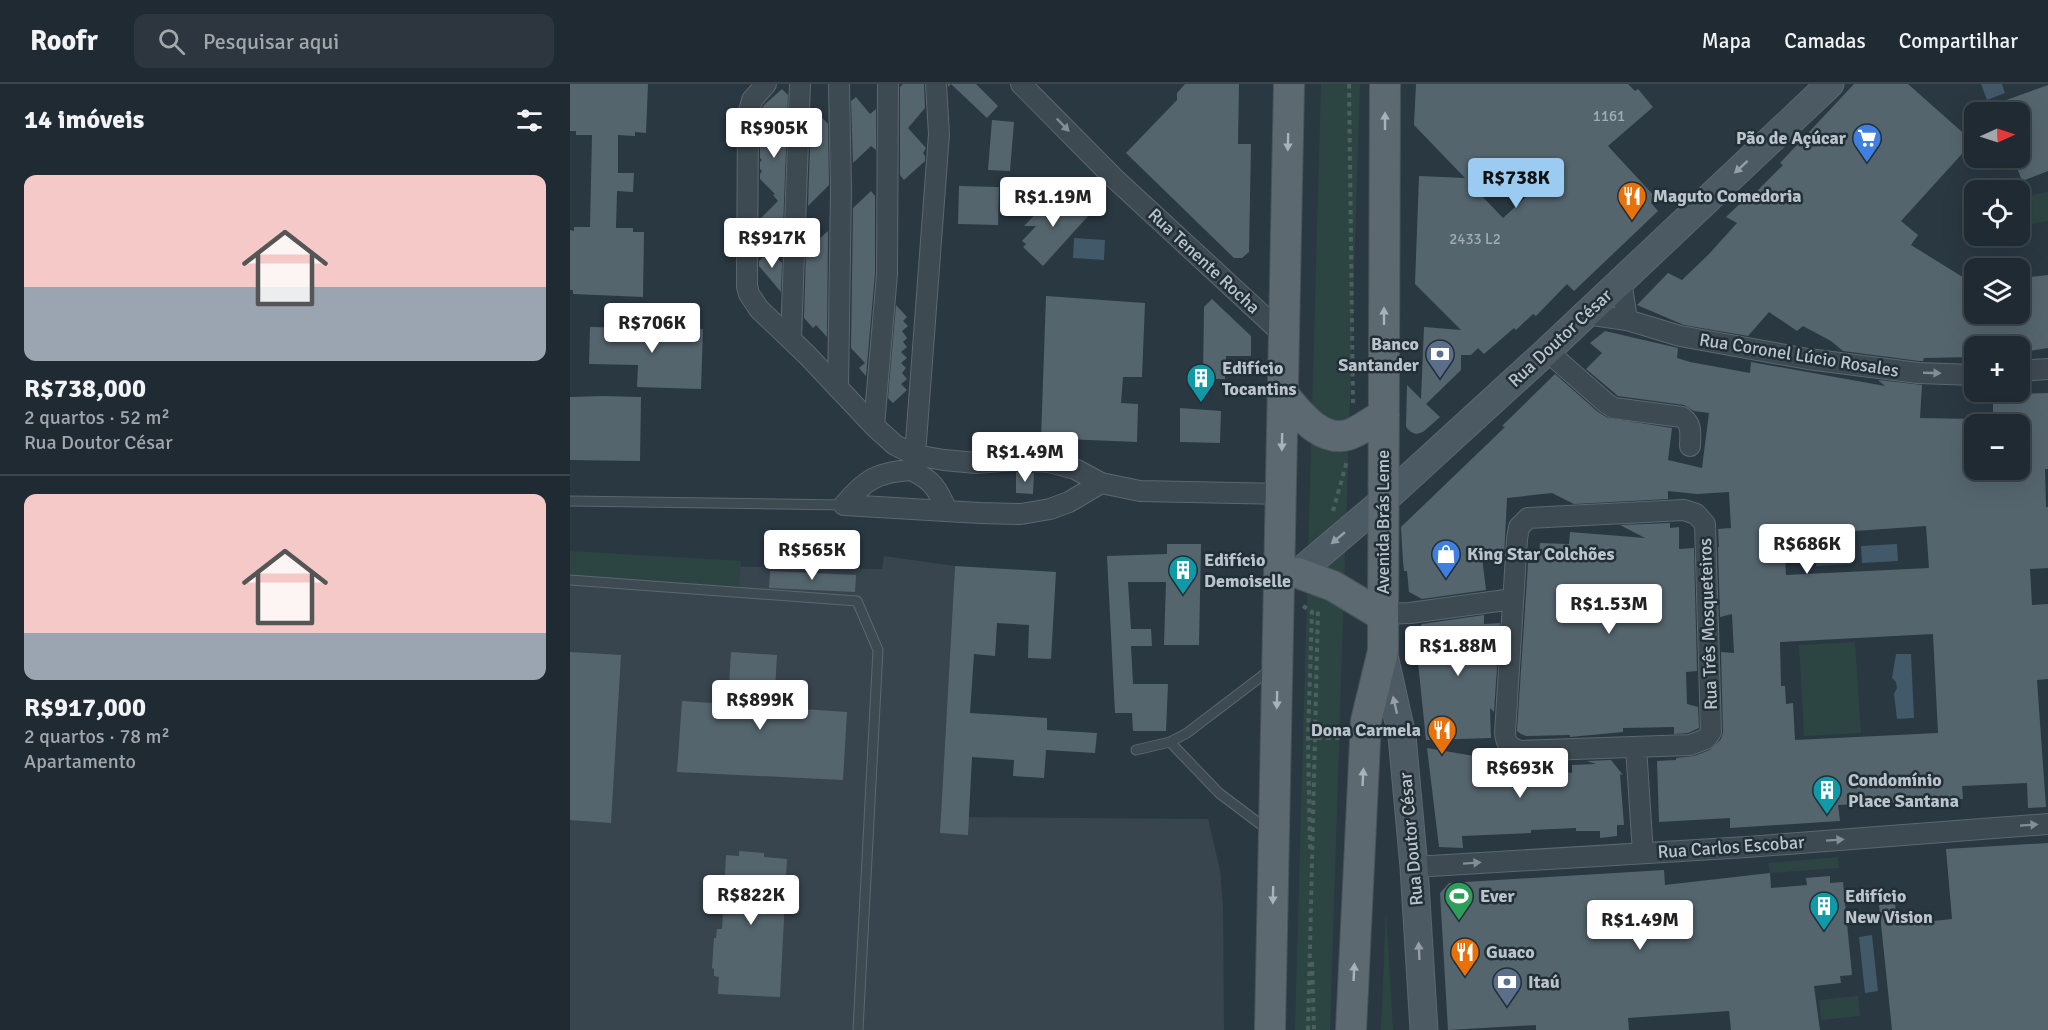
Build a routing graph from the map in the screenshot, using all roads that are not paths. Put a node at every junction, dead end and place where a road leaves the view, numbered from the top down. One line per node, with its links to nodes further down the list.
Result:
1 (766, 84): 14 (street)
2 (800, 84): 14 (street)
3 (839, 84): 19 (street)
4 (888, 84): 22 (street)
5 (936, 84): 24 (street)
6 (1022, 84): 13 (street, Rua Tenente Rocha, one-way to 13)
7 (1289, 84): 13 (main road, one-way to 13)
8 (1385, 84): 21 (main road, Avenida Brás Leme, one-way to 8)
9 (1830, 84): 10 (street, Rua Doutor César, one-way to 10)
10 (1621, 280): 11 (street, Rua Doutor César); 12 (street)
11 (1586, 314): 12 (street, Rua Coronel Lúcio Rosales); 15 (street, Rua Doutor César)
12 (1627, 320): 18 (street, Rua Coronel Lúcio Rosales, one-way to 18)
13 (1284, 335): 20 (main road)
14 (791, 339): 19 (street)
15 (1547, 351): 23 (street); 28 (street, Rua Doutor César)
16 (2048, 369): 17 (street)
17 (2030, 371)
18 (1964, 375)
19 (838, 388): 22 (street)
20 (1283, 394): 21 (main road); 26 (main road, one-way to 26)
21 (1384, 415): 28 (main road, Avenida Brás Leme)
22 (873, 426): 24 (street)
23 (1690, 446)
24 (913, 462): 25 (street); 29 (street); 30 (street)
25 (1101, 483): 26 (street); 30 (street)
26 (1281, 494): 31 (main road)
27 (570, 501): 29 (lane)
28 (1383, 501): 31 (street, Rua Doutor César, one-way to 31); 34 (main road, Avenida Brás Leme)
29 (844, 505): 30 (street)
30 (947, 511)
31 (1291, 573): 34 (main road); 36 (main road)
32 (570, 580): 44 (lane)
33 (1513, 599): 34 (street); 38 (street, Rua Três Mosqueteiros); 38 (street, Rua Três Mosqueteiros)
34 (1383, 615): 35 (main road, Avenida Brás Leme)
35 (1383, 651): 43 (street, Rua Doutor César, one-way to 35); 46 (main road, Avenida Brás Leme, one-way to 35)
36 (1278, 664): 37 (lane); 41 (main road, one-way to 41)
37 (1170, 742): 39 (lane); 41 (lane)
38 (1636, 747): 42 (street)
39 (1136, 750)
40 (2048, 824): 42 (street, Rua Carlos Escobar, one-way to 40)
41 (1274, 835): 45 (main road, one-way to 45)
42 (1642, 853): 43 (street, Rua Carlos Escobar, one-way to 42)
43 (1414, 867): 47 (street, Rua Doutor César, one-way to 43)
44 (858, 1030)
45 (1270, 1030)
46 (1352, 1030)
47 (1424, 1030)

